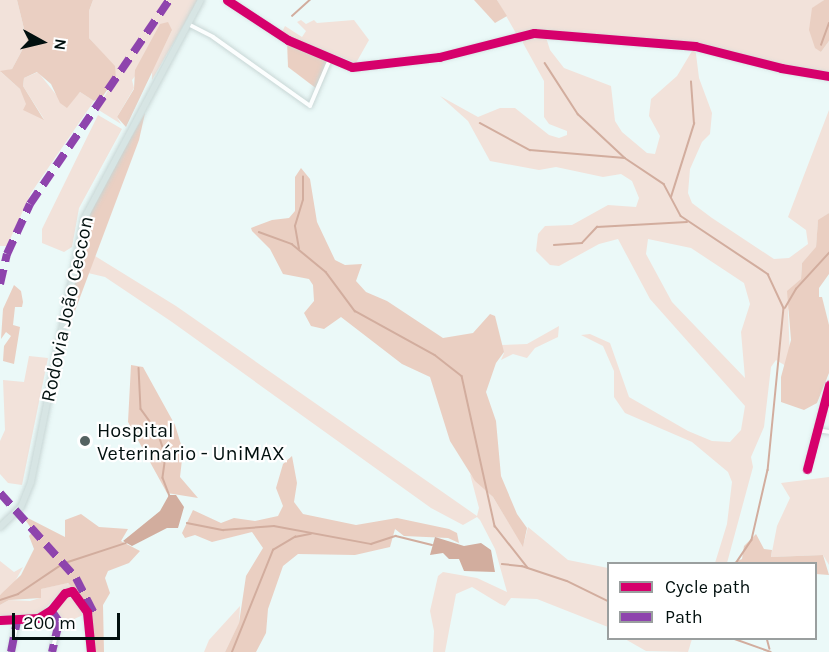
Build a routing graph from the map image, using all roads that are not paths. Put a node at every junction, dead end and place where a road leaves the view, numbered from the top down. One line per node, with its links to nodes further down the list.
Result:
1 (201, 0): 3 (main road, Rodovia João Ceccon)
2 (227, 0): 4 (street)
3 (188, 24): 4 (street); 10 (main road, Rodovia João Ceccon)
4 (330, 59): 5 (street)
5 (829, 76)
6 (829, 385): 7 (street)
7 (817, 430): 8 (street); 9 (street)
8 (829, 432)
9 (807, 469)
10 (0, 527)
11 (51, 610): 13 (street); 15 (street); 16 (street)
12 (0, 620): 13 (street)
13 (17, 620): 14 (street)
14 (11, 652)
15 (52, 652)
16 (91, 652)

